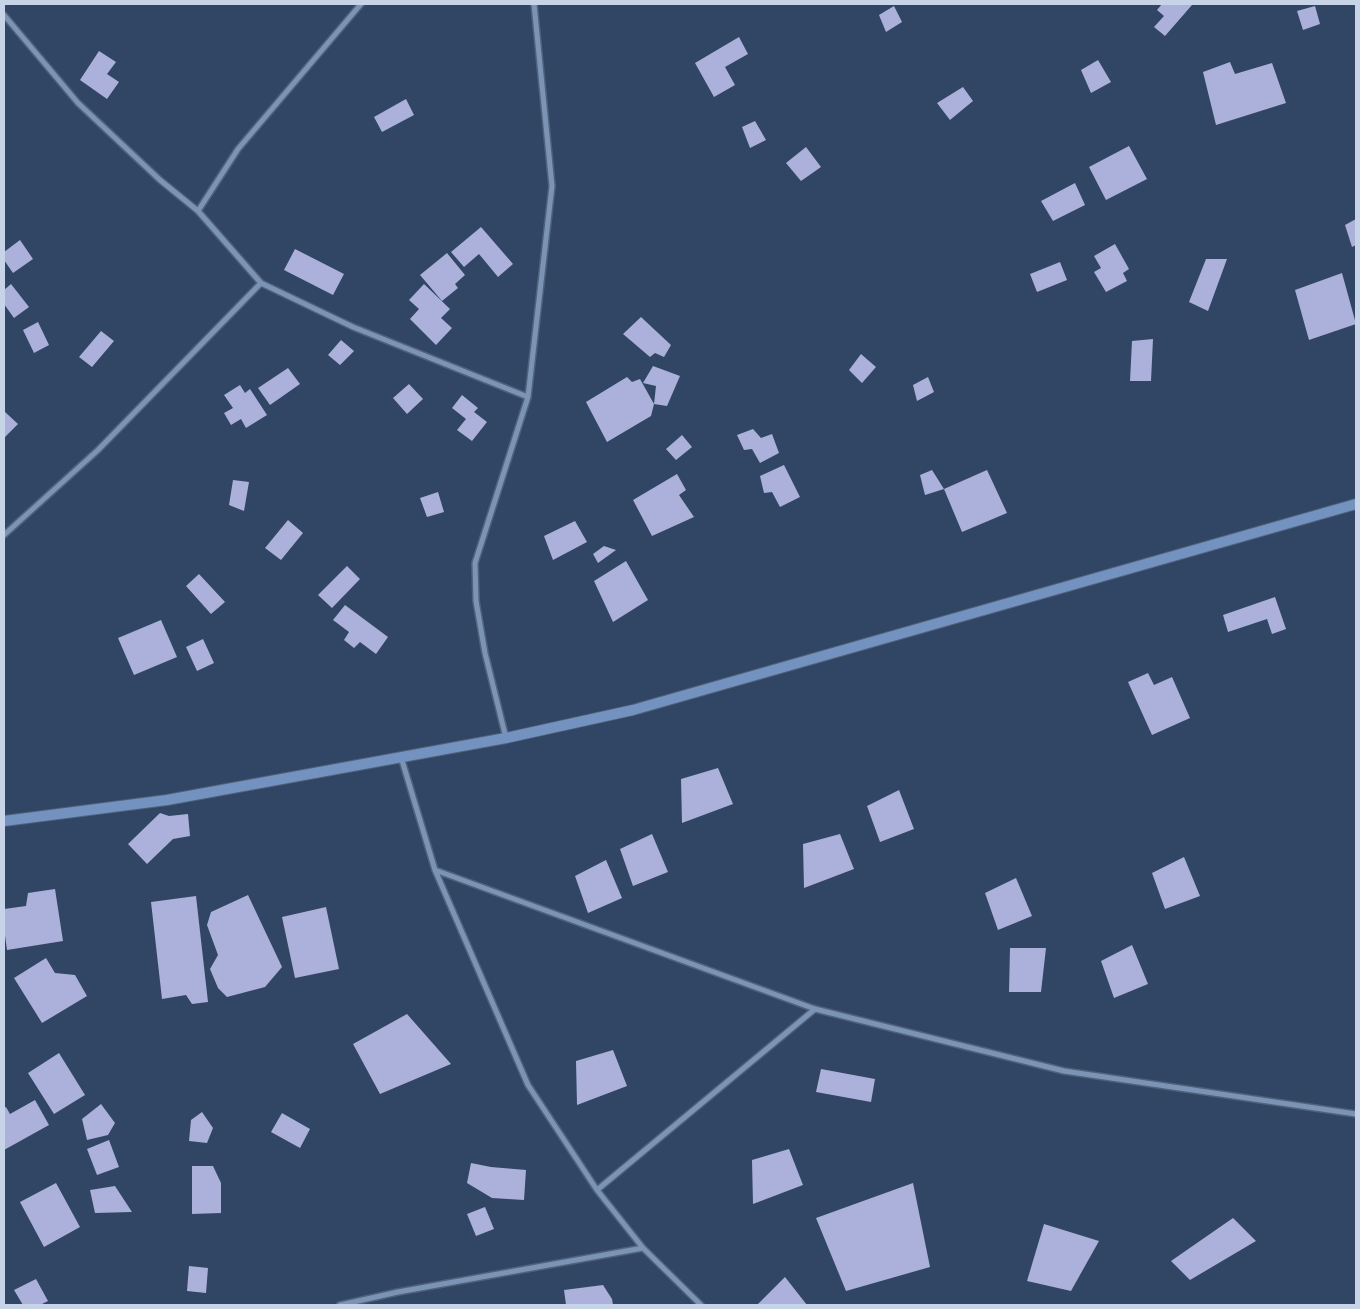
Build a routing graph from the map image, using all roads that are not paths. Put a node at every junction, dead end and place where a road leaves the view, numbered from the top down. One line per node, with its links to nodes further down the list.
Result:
1 (361, 4): 4 (street)
2 (534, 4): 6 (street)
3 (4, 15): 4 (street)
4 (198, 211): 5 (street)
5 (261, 283): 6 (street); 8 (street)
6 (528, 397): 9 (street)
7 (1356, 504): 9 (street)
8 (4, 535)
9 (506, 738): 10 (street)
10 (401, 757): 11 (street); 12 (street)
11 (4, 821)
12 (435, 870): 13 (street); 15 (street)
13 (815, 1009): 14 (street); 15 (street)
14 (1356, 1114)
15 (598, 1190): 16 (street)
16 (643, 1248): 17 (street); 18 (street)
17 (340, 1305)
18 (701, 1305)

